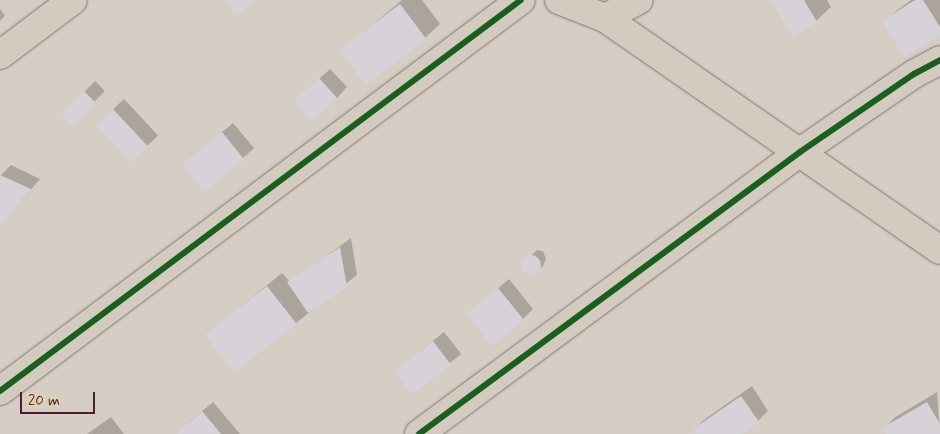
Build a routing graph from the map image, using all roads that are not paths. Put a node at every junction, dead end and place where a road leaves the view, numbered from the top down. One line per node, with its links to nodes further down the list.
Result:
1 (72, 0): 6 (street)
2 (521, 0): 10 (street)
3 (559, 0): 5 (street)
4 (639, 0): 5 (street)
5 (605, 18): 8 (street)
6 (0, 55)
7 (940, 60): 8 (street)
8 (800, 152): 9 (street); 11 (street)
9 (940, 250)
10 (0, 391)
11 (419, 434)

